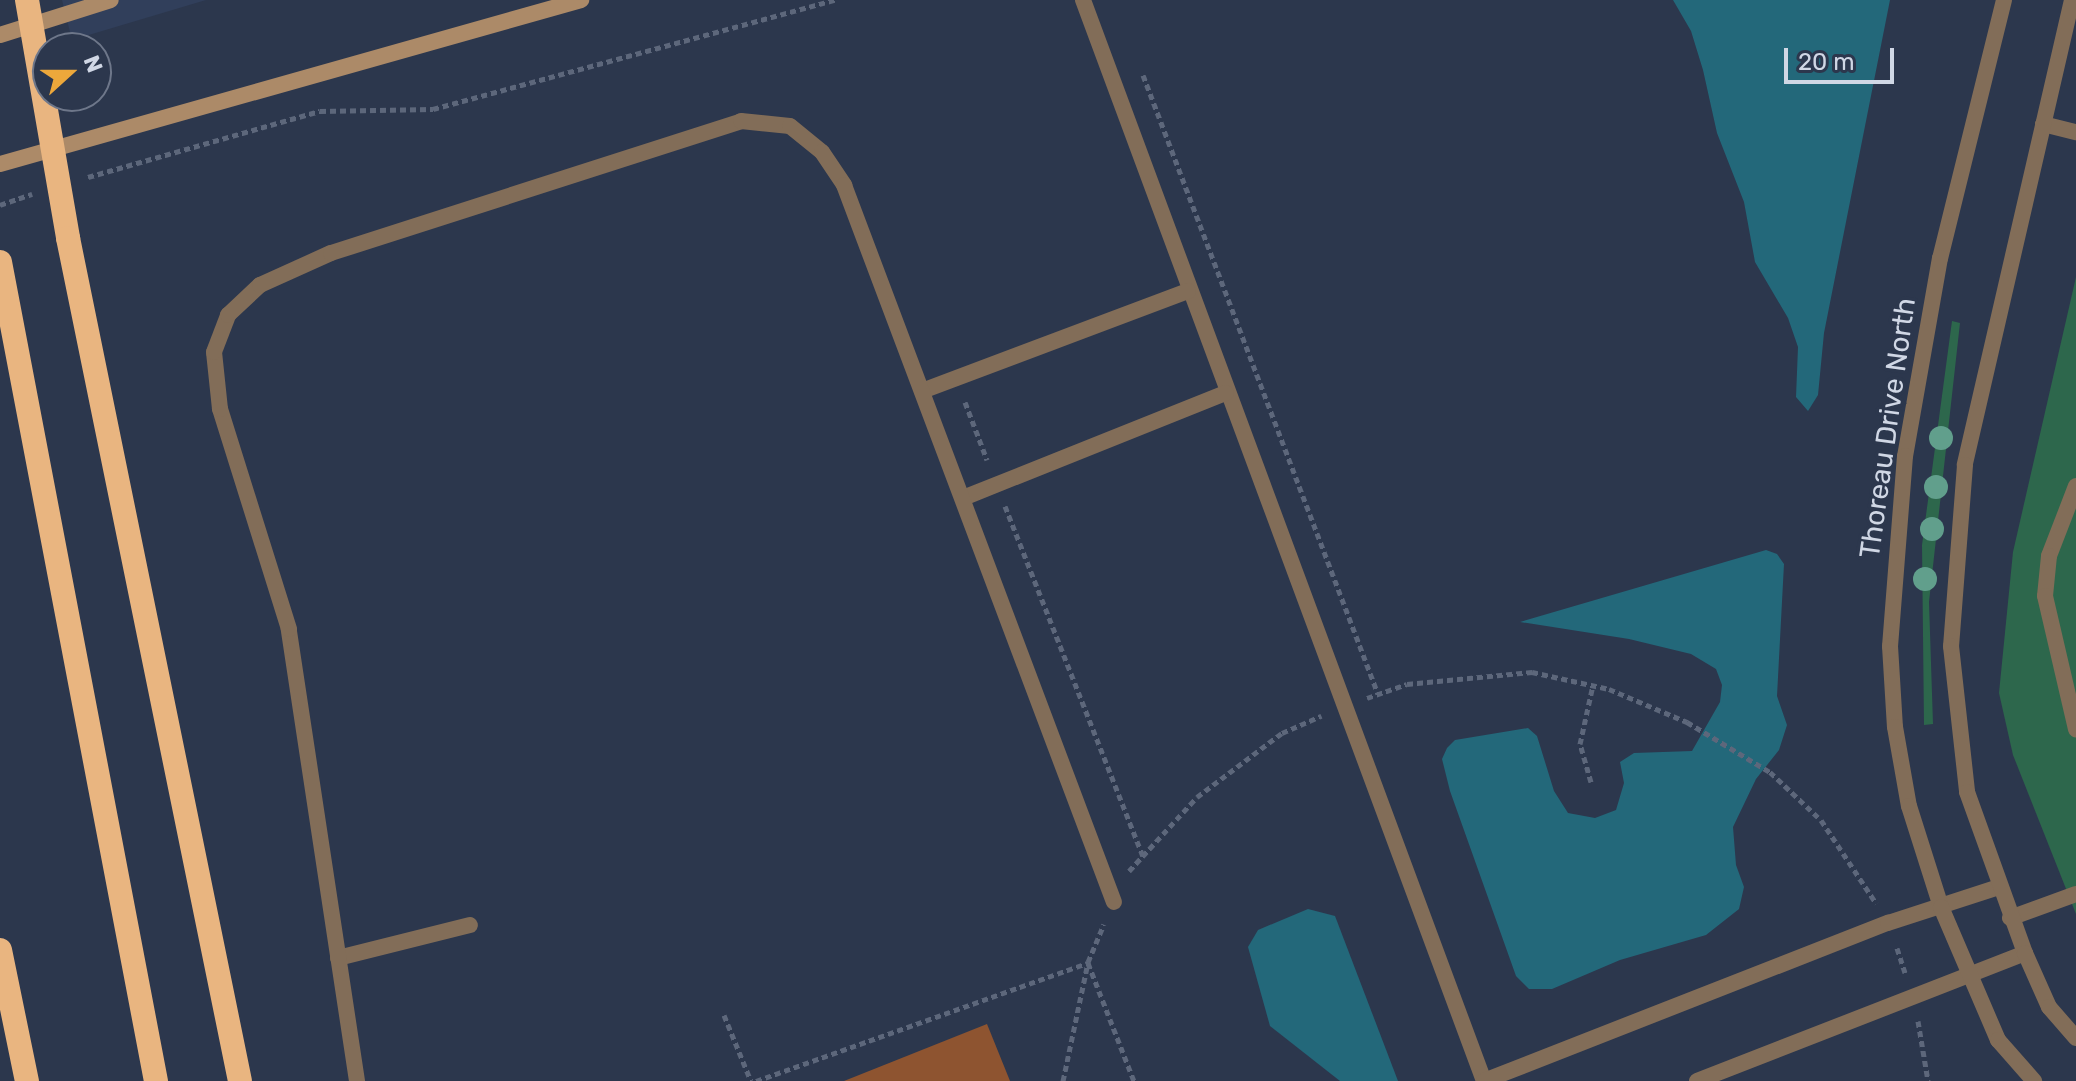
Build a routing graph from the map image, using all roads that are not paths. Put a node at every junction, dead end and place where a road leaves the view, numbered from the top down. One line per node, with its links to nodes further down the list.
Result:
1 (27, 0): 31 (highway)
2 (111, 0): 7 (main road)
3 (581, 0): 10 (main road)
4 (1083, 0): 12 (street)
5 (2004, 0): 21 (street, Thoreau Drive North)
6 (2072, 0): 8 (street)
7 (0, 35)
8 (2043, 124): 9 (street); 18 (street)
9 (2076, 132)
10 (4, 163)
11 (0, 262): 30 (highway)
12 (1188, 291): 13 (street); 14 (street)
13 (922, 391): 16 (street); 26 (street)
14 (1226, 393): 16 (street); 33 (street)
15 (2076, 486): 17 (street)
16 (963, 498): 20 (street)
17 (2076, 729)
18 (1999, 887): 21 (street); 22 (street)
19 (2076, 894): 22 (street)
20 (1114, 902)
21 (1941, 907): 27 (street, Thoreau Drive North); 33 (street)
22 (2010, 918): 25 (street)
23 (470, 925): 26 (street)
24 (0, 950): 29 (highway)
25 (2025, 953): 27 (street); 28 (street)
26 (338, 958): 32 (street)
27 (1970, 973): 34 (street); 35 (street, Thoreau Drive North)
28 (2076, 1038)
29 (27, 1081)
30 (156, 1081)
31 (240, 1081)
32 (357, 1081)
33 (1484, 1081)
34 (1697, 1081)
35 (2034, 1081)

